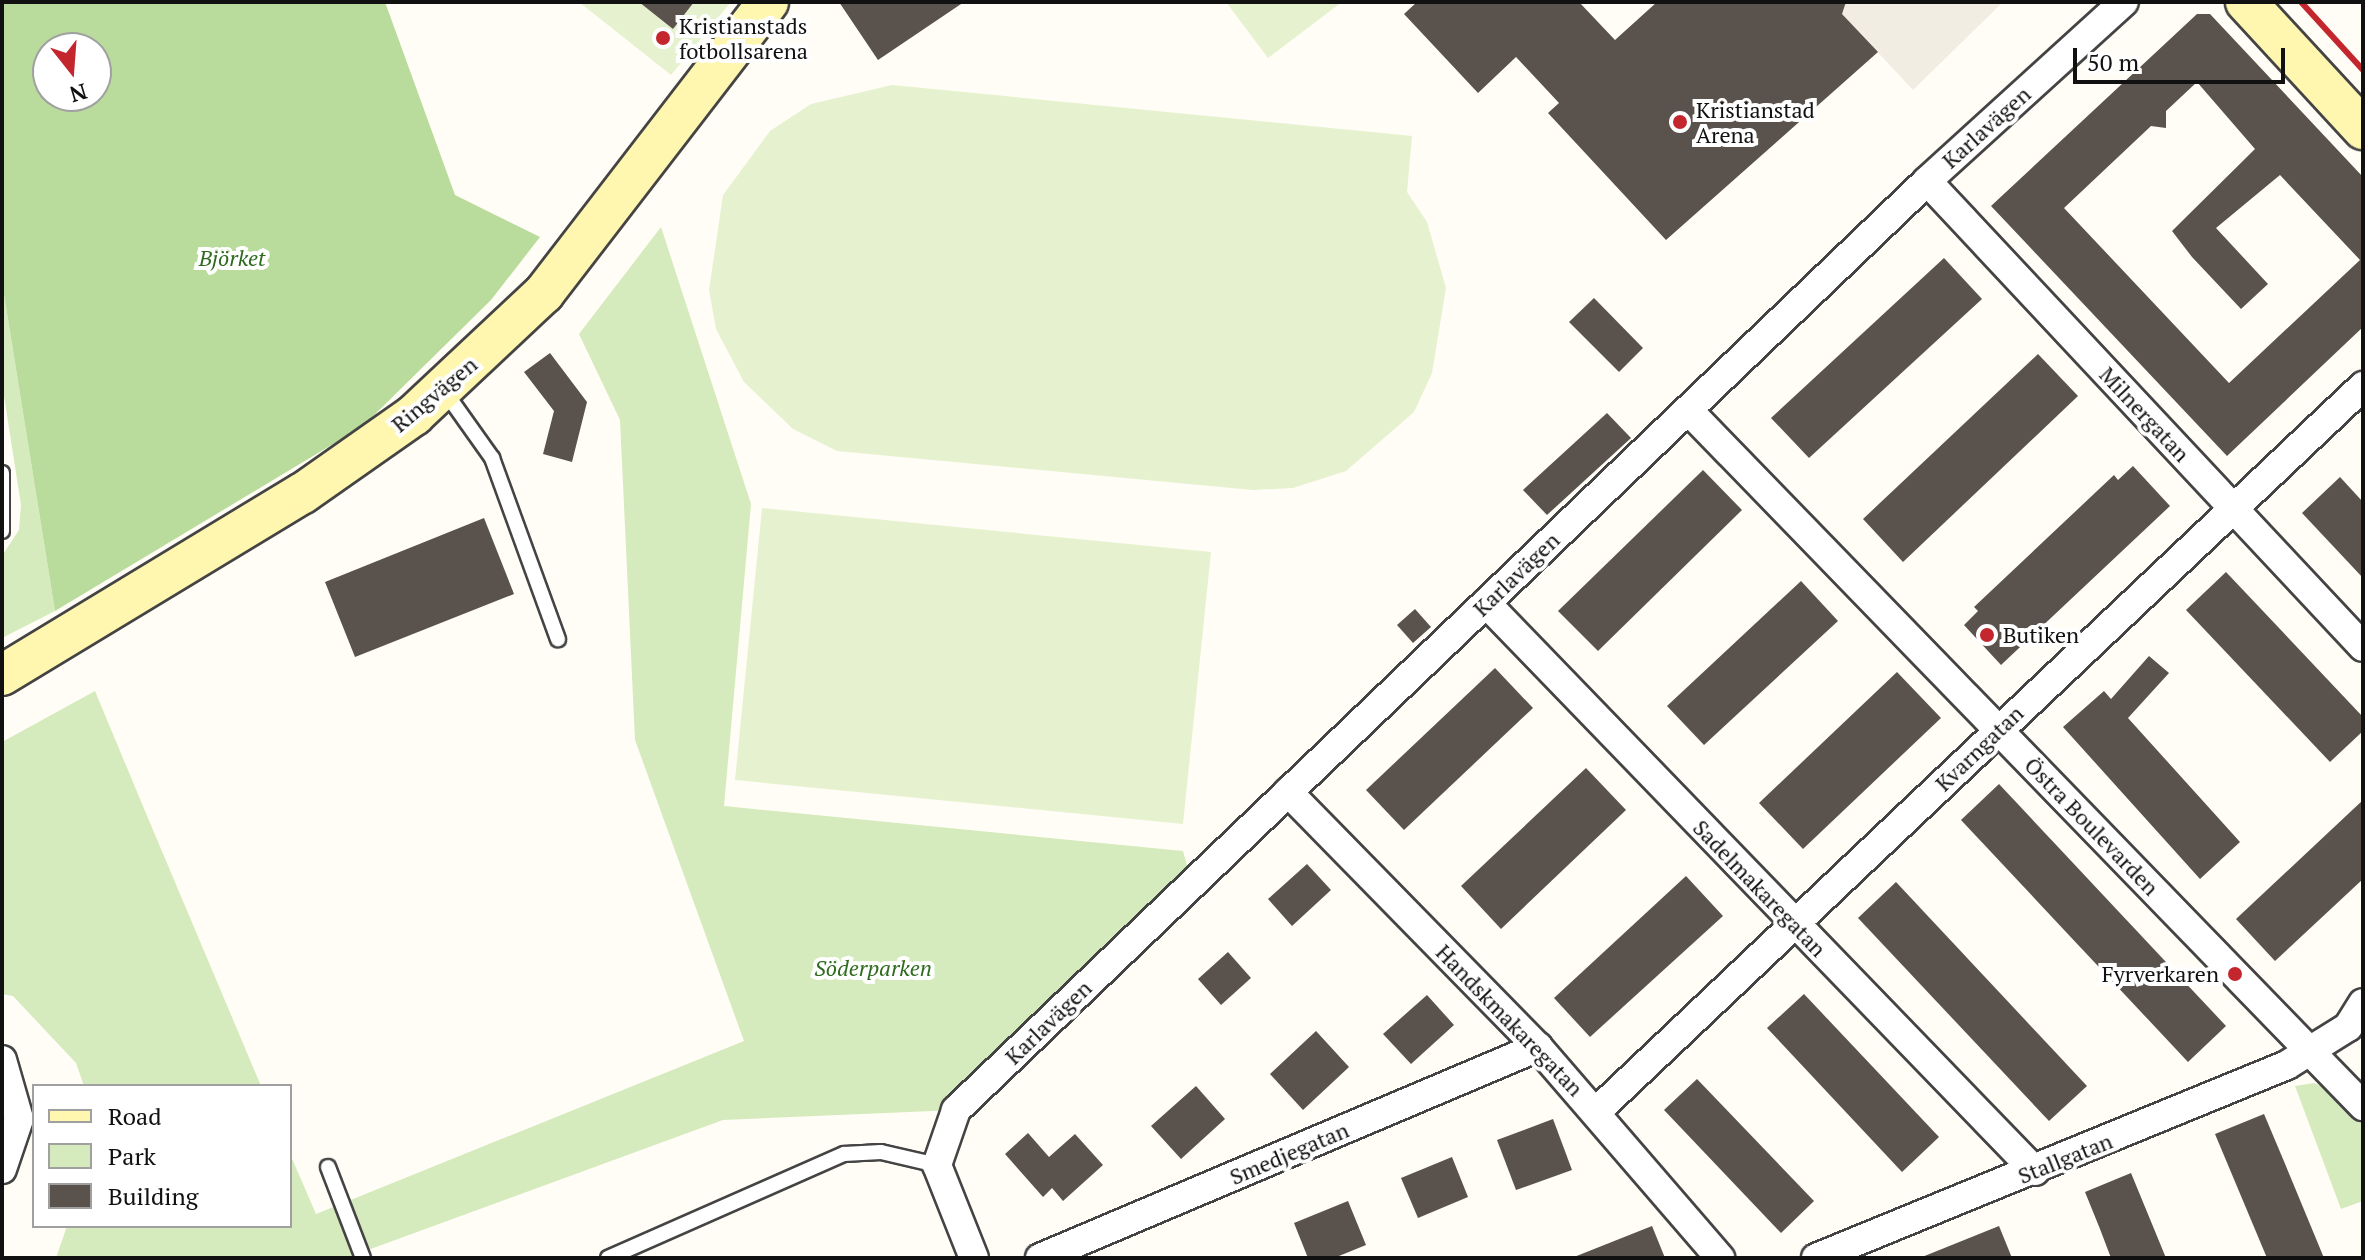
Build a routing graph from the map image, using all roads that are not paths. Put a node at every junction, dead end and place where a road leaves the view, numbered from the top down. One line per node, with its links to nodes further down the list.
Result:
1 (768, 2): 7 (street, Ringvägen)
2 (2124, 2): 5 (street, Karlavägen)
3 (2246, 2): 4 (street)
4 (2363, 129)
5 (1927, 181): 8 (street, Karlavägen); 10 (street, Milnergatan)
6 (2363, 386): 10 (street, Kvarngatan)
7 (443, 388): 13 (lane); 15 (street, Ringvägen)
8 (1688, 410): 12 (street, Karlavägen); 16 (street, Östra Boulevarden)
9 (2, 473): 11 (lane)
10 (2232, 507): 14 (street, Milnergatan); 16 (street, Kvarngatan)
11 (2, 531)
12 (1486, 603): 17 (street, Karlavägen); 18 (street, Sadelmakaregatan)
13 (558, 639)
14 (2363, 647)
15 (2, 675)
16 (1999, 730): 18 (street, Kvarngatan); 21 (street, Östra Boulevarden)
17 (1288, 792): 20 (street, Handskmakaregatan); 25 (street, Karlavägen)
18 (1795, 924): 24 (street, Kvarngatan); 28 (street, Sadelmakaregatan)
19 (2363, 1003): 21 (street, Stallgatan)
20 (1538, 1047): 24 (street, Handskmakaregatan); 32 (street, Smedjegatan)
21 (2312, 1053): 23 (street, Östra Boulevarden); 28 (street, Stallgatan)
22 (2, 1060): 27 (street)
23 (2363, 1106)
24 (1597, 1111): 33 (street, Handskmakaregatan)
25 (937, 1165): 30 (lane); 31 (street)
26 (328, 1167): 29 (lane)
27 (2, 1169)
28 (2035, 1171): 34 (street, Stallgatan)
29 (363, 1258)
30 (608, 1258)
31 (974, 1258)
32 (1040, 1258)
33 (1720, 1258)
34 (1816, 1258)

